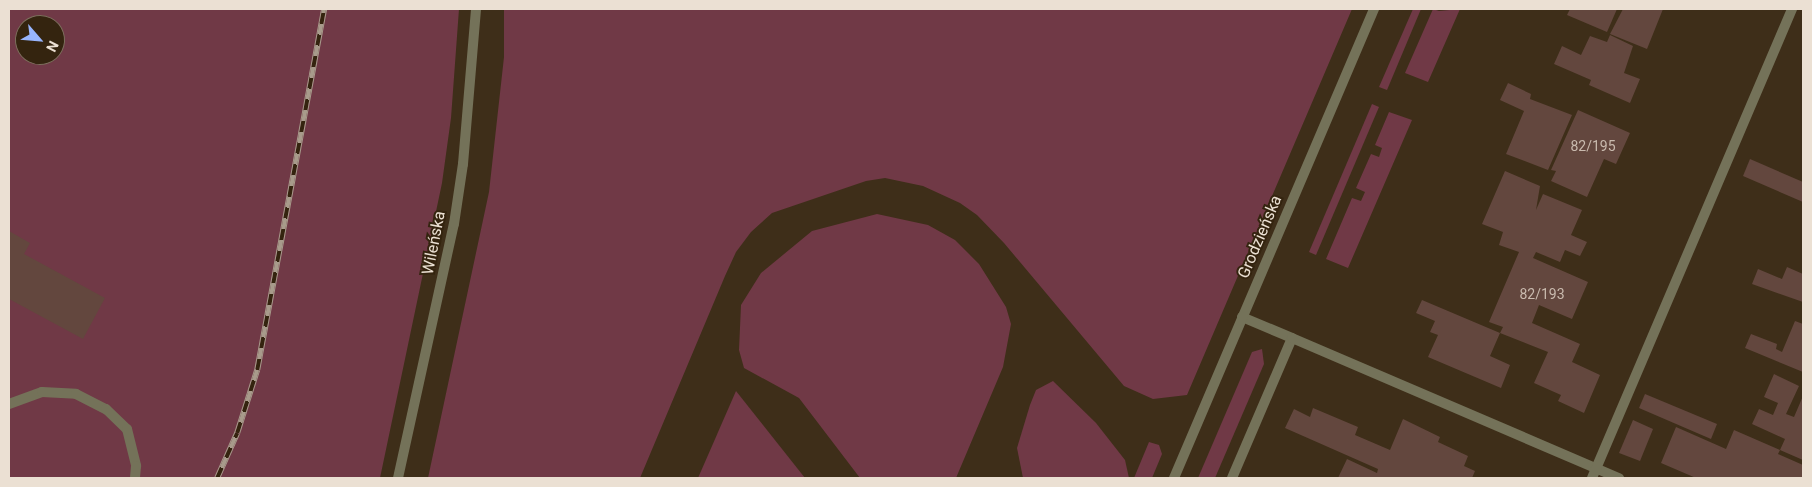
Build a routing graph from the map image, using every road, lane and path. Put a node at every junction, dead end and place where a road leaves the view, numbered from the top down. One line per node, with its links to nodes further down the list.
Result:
1 (476, 9): 9 (street, Wileńska)
2 (1374, 9): 4 (street, Grodzieńska)
3 (1792, 9): 7 (street)
4 (1242, 316): 5 (street); 10 (street, Grodzieńska)
5 (1292, 338): 7 (street); 11 (street)
6 (9, 404): 8 (street)
7 (1594, 473): 12 (street)
8 (135, 478)
9 (398, 478)
10 (1174, 478)
11 (1232, 478)
12 (1619, 478)

